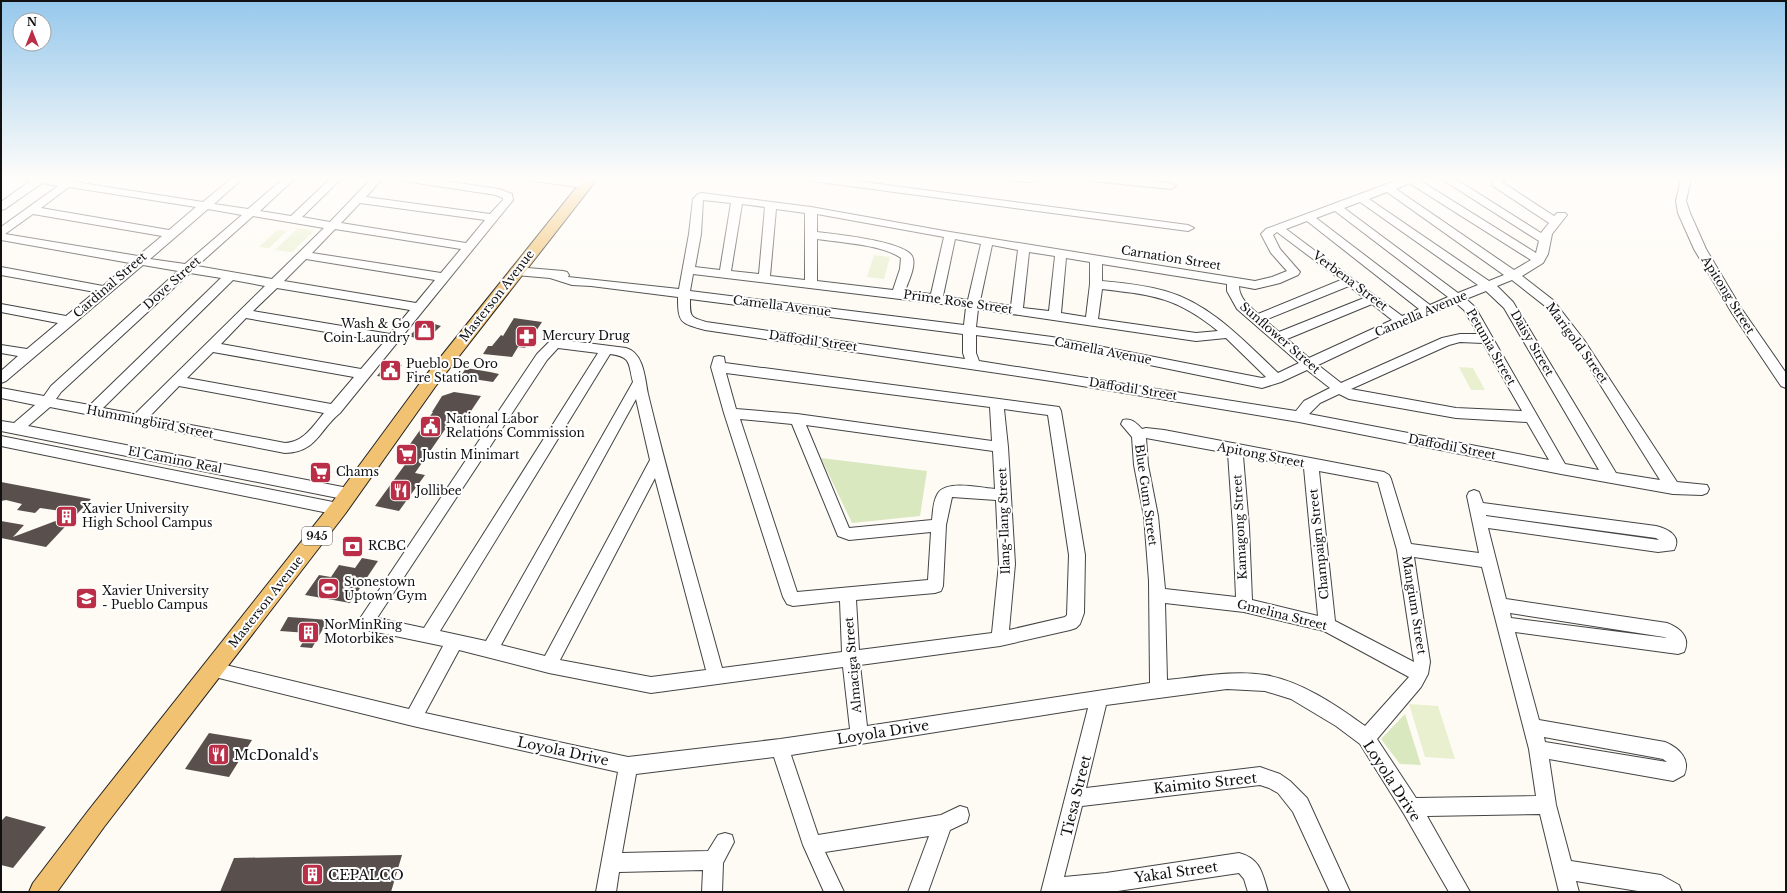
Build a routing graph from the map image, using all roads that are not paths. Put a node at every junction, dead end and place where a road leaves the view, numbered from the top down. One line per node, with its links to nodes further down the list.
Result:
1 (17, 220): 27 (street)
2 (87, 220): 28 (street)
3 (188, 220): 28 (street, Cardinal Street)
4 (243, 220): 41 (street, Dove Street)
5 (298, 220): 24 (street)
6 (338, 220): 24 (street)
7 (493, 220): 35 (street)
8 (557, 220): 44 (main road, Masterson Avenue / 945)
9 (696, 220): 42 (street, Daffodil Street)
10 (734, 220): 45 (street)
11 (770, 220): 49 (street)
12 (811, 220): 29 (street)
13 (865, 220): 30 (street, Carnation Street)
14 (1125, 220): 25 (street)
15 (1301, 220): 26 (street)
16 (1311, 220): 66 (street)
17 (1353, 220): 59 (street, Petunia Street)
18 (1393, 220): 55 (street, Daisy Street)
19 (1434, 220): 46 (street, Marigold Street)
20 (1476, 220): 40 (street)
21 (1513, 220): 32 (street)
22 (1557, 220): 32 (street)
23 (1687, 220): 89 (street, Apitong Street)
24 (332, 226): 35 (street); 37 (street)
25 (1188, 228)
26 (1278, 228): 50 (street, Carnation Street); 51 (street, Verbena Street)
27 (1, 232)
28 (171, 234): 39 (street, Cardinal Street)
29 (811, 235): 53 (street); 58 (street)
30 (950, 235): 33 (street, Carnation Street); 60 (street)
31 (1, 237): 39 (street)
32 (1543, 239): 40 (street)
33 (987, 240): 34 (street, Carnation Street); 62 (street)
34 (1024, 246): 36 (street, Carnation Street); 65 (street)
35 (470, 247): 48 (street)
36 (1061, 253): 38 (street, Carnation Street); 68 (street)
37 (303, 255): 48 (street); 52 (street)
38 (1096, 259): 50 (street, Carnation Street); 54 (street)
39 (140, 260): 41 (street); 56 (street, Cardinal Street)
40 (1539, 260): 46 (street, Camella Avenue)
41 (186, 269): 47 (street); 92 (street, Dove Street)
42 (688, 270): 45 (street, Prime Rose Street); 57 (street, Daffodil Street)
43 (1, 271): 56 (street)
44 (516, 271): 57 (street, Camella Avenue); 115 (main road, Masterson Avenue / 945)
45 (725, 274): 49 (street, Prime Rose Street)
46 (1514, 275): 55 (street, Camella Avenue); 112 (street, Marigold Street)
47 (230, 276): 52 (street); 95 (street)
48 (445, 278): 64 (street)
49 (764, 279): 53 (street, Prime Rose Street)
50 (1233, 281): 69 (street, Sunflower Street)
51 (1350, 281): 61 (street, Verbena Street); 69 (street)
52 (274, 283): 64 (street); 67 (street)
53 (811, 284): 58 (street, Prime Rose Street)
54 (1096, 284): 71 (street); 74 (street)
55 (1488, 286): 59 (street, Camella Avenue); 110 (street, Daisy Street)
56 (104, 290): 70 (street, Cardinal Street)
57 (684, 293): 73 (street, Camella Avenue); 82 (street, Daffodil Street)
58 (898, 294): 60 (street, Prime Rose Street)
59 (1459, 298): 66 (street, Camella Avenue); 76 (street, Petunia Street)
60 (936, 299): 62 (street, Prime Rose Street)
61 (1373, 299): 72 (street, Verbena Street); 75 (street)
62 (974, 304): 65 (street, Prime Rose Street); 73 (street)
63 (1, 308): 70 (street)
64 (420, 308): 77 (street)
65 (1017, 310): 68 (street, Prime Rose Street)
66 (1429, 310): 72 (street, Camella Avenue)
67 (245, 314): 77 (street); 78 (street)
68 (1055, 315): 71 (street, Prime Rose Street)
69 (1256, 319): 75 (street, Sunflower Street)
70 (68, 321): 81 (street, Cardinal Street)
71 (1092, 321): 74 (street, Prime Rose Street)
72 (1401, 321): 83 (street, Camella Avenue)
73 (968, 330): 82 (street); 86 (street, Camella Avenue)
74 (1228, 334): 86 (street)
75 (1277, 338): 83 (street, Sunflower Street)
76 (1487, 339): 90 (street); 98 (street, Petunia Street)
77 (393, 340): 84 (street)
78 (210, 347): 84 (street); 87 (street)
79 (1, 349): 81 (street)
80 (606, 350): 88 (street); 126 (street); 126 (street)
81 (30, 354): 85 (street, Cardinal Street)
82 (973, 364): 97 (street, Daffodil Street)
83 (1308, 364): 86 (street, Camella Avenue); 90 (street, Sunflower Street)
84 (365, 374): 94 (street)
85 (1, 378)
86 (1276, 379)
87 (177, 381): 94 (street); 100 (street)
88 (640, 381): 107 (street); 129 (street)
89 (1786, 383)
90 (1339, 388): 97 (street); 98 (street, Sunflower Street)
91 (1, 393): 92 (street, Hummingbird Street)
92 (42, 401): 95 (street, Hummingbird Street); 102 (street, Dove Street)
93 (998, 402): 96 (street); 105 (street, Ilang-Ilang Street); 127 (street)
94 (335, 410): 100 (street, Hummingbird Street)
95 (92, 411): 100 (street, Hummingbird Street)
96 (731, 413): 99 (street); 120 (street)
97 (1300, 417): 109 (street, Daffodil Street)
98 (1531, 417): 109 (street, Petunia Street)
99 (796, 419): 105 (street); 117 (street)
100 (138, 420)
101 (1128, 424): 103 (street, Blue Gum Street)
102 (8, 428): 115 (street, El Camino Real)
103 (1139, 435): 106 (street, Apitong Street); 121 (street, Blue Gum Street)
104 (1, 441): 115 (street, El Camino Real)
105 (1000, 447): 114 (street, Ilang-Ilang Street)
106 (1235, 450): 108 (street, Apitong Street); 122 (street, Kamagong Street)
107 (657, 460): 131 (street); 134 (street)
108 (1311, 464): 111 (street, Apitong Street); 125 (street, Champaign Street)
109 (1561, 469): 110 (street, Daffodil Street)
110 (1611, 478): 112 (street, Daffodil Street)
111 (1384, 479): 118 (street, Mangium Street)
112 (1673, 488): 113 (street, Daffodil Street)
113 (1702, 489)
114 (1003, 495): 117 (street); 127 (street, Ilang-Ilang Street)
115 (343, 502): 132 (main road, Masterson Avenue / 945)
116 (1477, 509): 116 (street); 119 (street)
117 (939, 524): 120 (street)
118 (1405, 550): 119 (street); 133 (street, Mangium Street)
119 (1488, 561): 123 (street)
120 (848, 594): 130 (street, Almaciga Street)
121 (1157, 595): 122 (street, Gmelina Street); 135 (street, Blue Gum Street)
122 (1244, 605): 125 (street, Gmelina Street)
123 (1500, 605): 124 (street); 124 (street)
124 (1505, 624): 138 (street)
125 (1327, 625): 133 (street, Gmelina Street)
126 (427, 637): 128 (street)
127 (1000, 639): 130 (street)
128 (454, 643): 129 (street); 137 (street)
129 (490, 650): 131 (street)
130 (851, 659): 134 (street); 139 (street, Almaciga Street)
131 (549, 665): 134 (street)
132 (213, 670): 137 (street, Loyola Drive); 155 (main road, Masterson Avenue / 945)
133 (1420, 674): 140 (street)
134 (716, 676)
135 (1159, 689): 136 (street, Loyola Drive); 140 (street, Loyola Drive)
136 (1100, 699): 139 (street, Loyola Drive); 144 (street, Tiesa Street)
137 (413, 718): 143 (street, Loyola Drive)
138 (1532, 727): 142 (street); 142 (street)
139 (859, 735): 141 (street, Loyola Drive)
140 (1366, 738): 146 (street, Loyola Drive)
141 (780, 748): 143 (street, Loyola Drive); 150 (street)
142 (1538, 749): 145 (street)
143 (628, 766): 152 (street)
144 (1076, 798): 154 (street, Tiesa Street); 161 (street, Kaimito Street)
145 (1547, 805): 146 (street); 153 (street)
146 (1411, 807): 162 (street, Loyola Drive)
147 (960, 815): 148 (street)
148 (943, 824): 150 (street); 159 (street)
149 (724, 842): 151 (street)
150 (812, 845): 158 (street)
151 (713, 860): 152 (street); 157 (street)
152 (611, 863): 156 (street)
153 (1563, 869): 163 (street); 164 (street)
154 (1052, 890): 160 (street, Yakal Street)
155 (42, 892)
156 (606, 892)
157 (712, 892)
158 (834, 892)
159 (918, 892)
160 (1258, 892)
161 (1340, 892)
162 (1460, 892)
163 (1569, 892)
164 (1672, 892)

